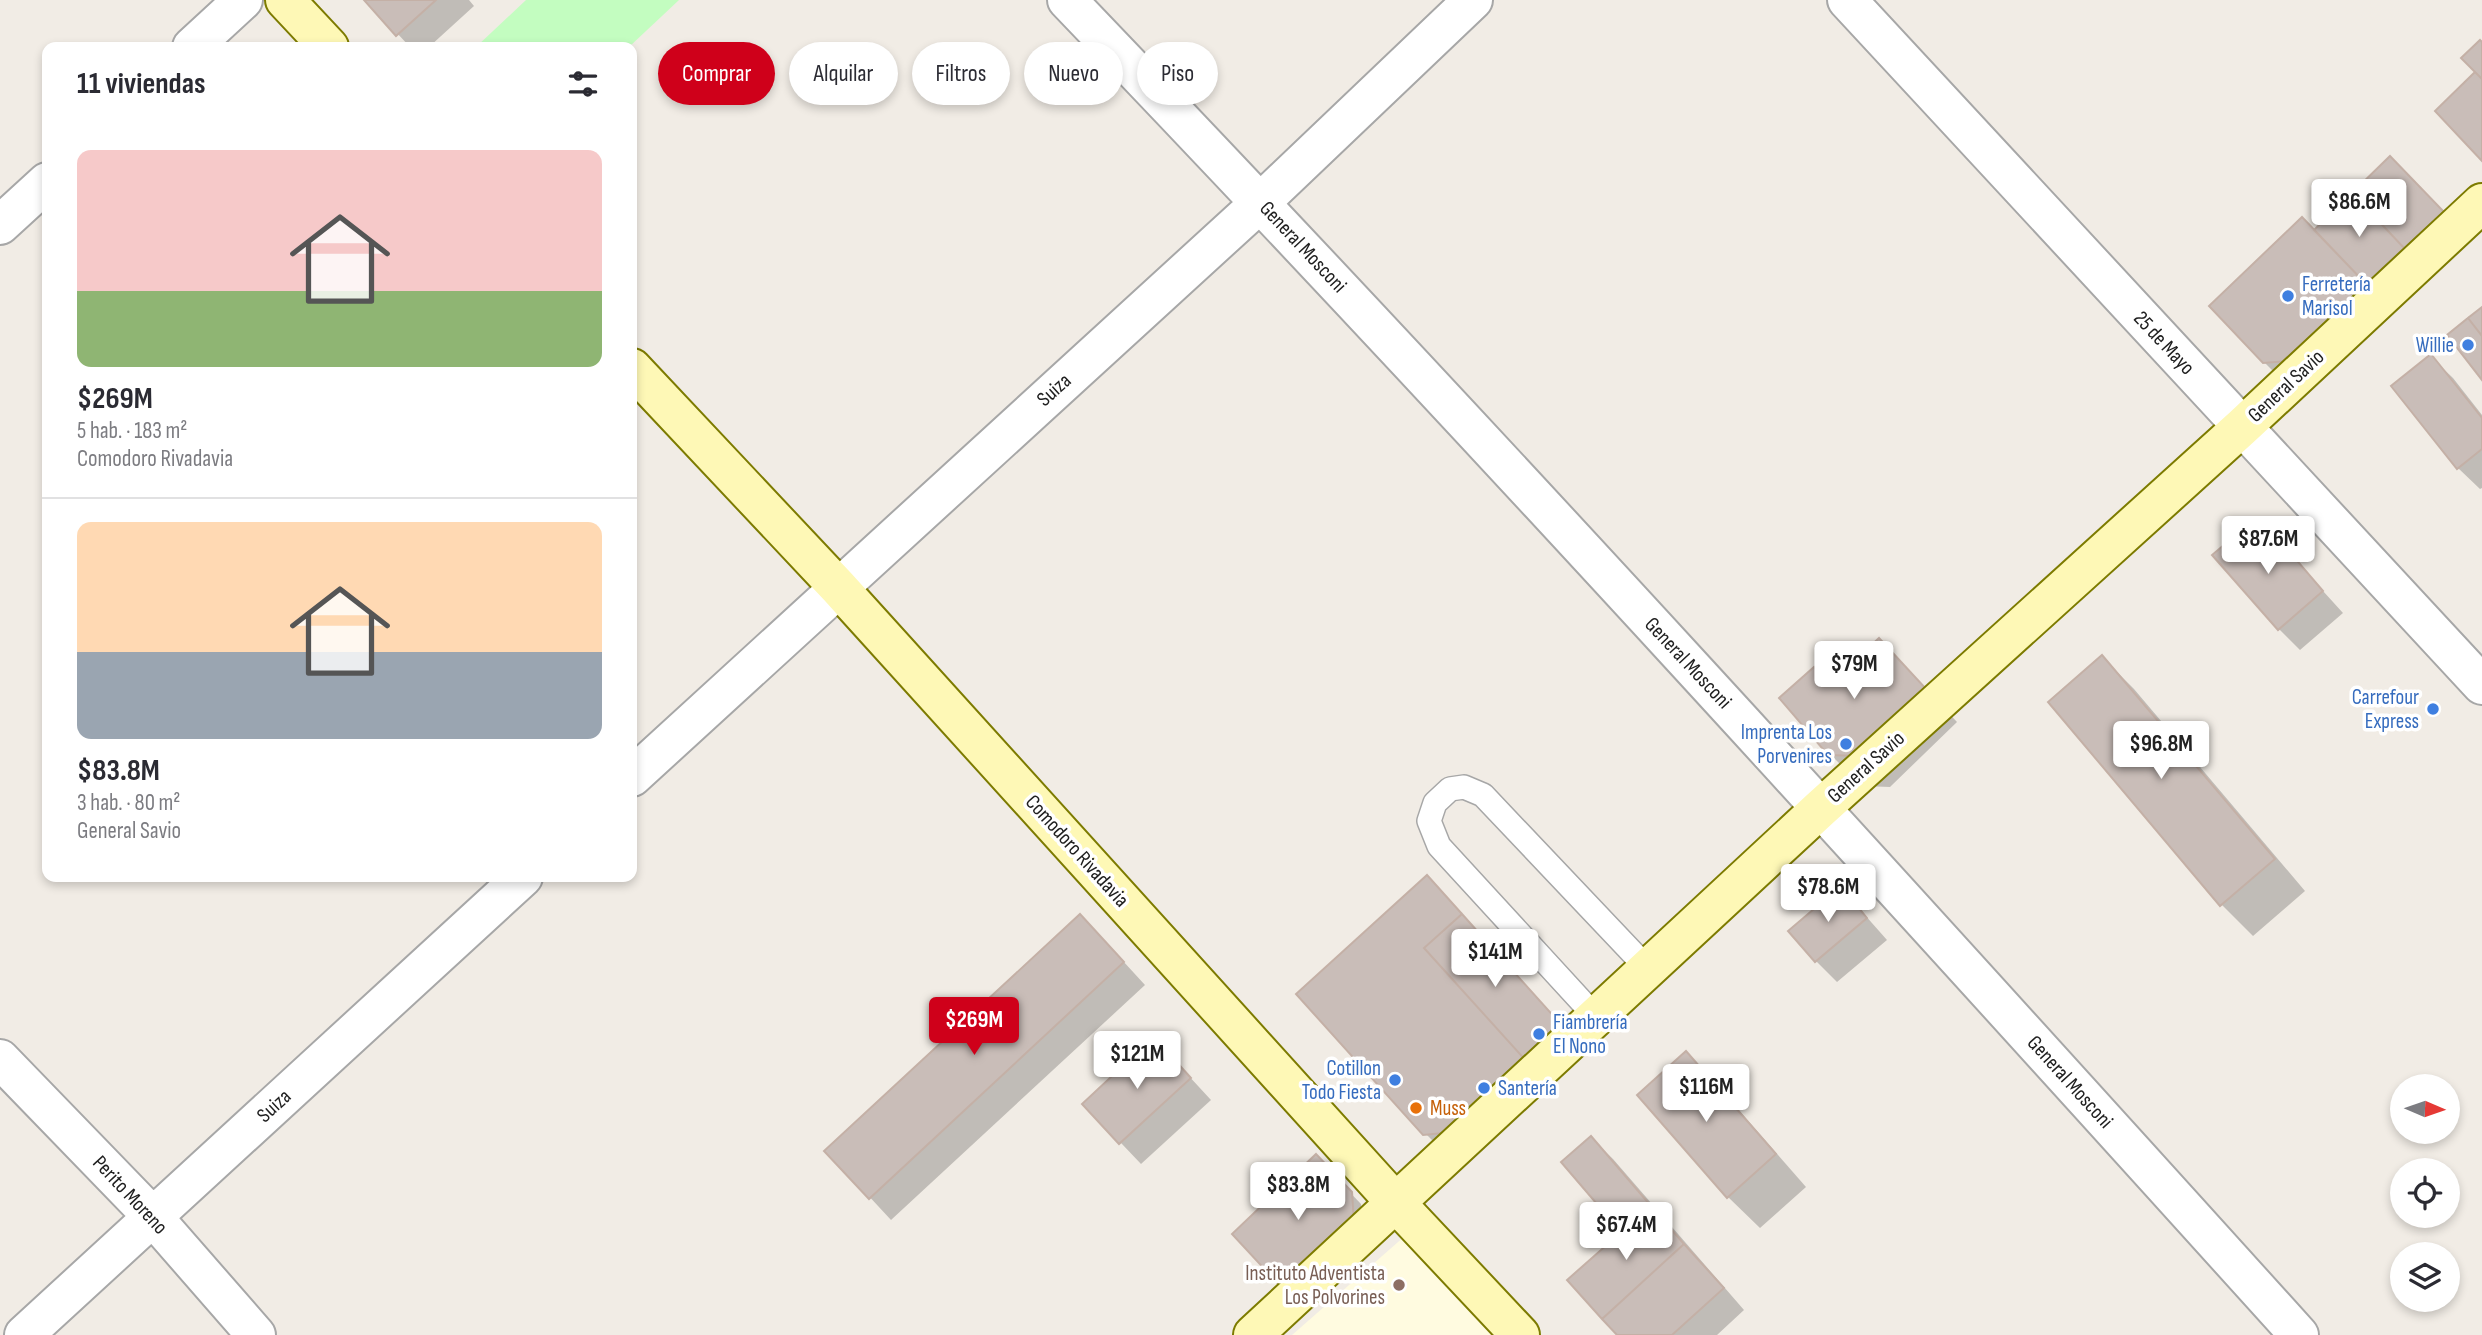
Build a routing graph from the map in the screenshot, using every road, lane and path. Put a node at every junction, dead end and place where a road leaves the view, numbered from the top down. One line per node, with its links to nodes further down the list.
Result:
1 (243, 0): 6 (street)
2 (285, 0): 7 (street)
3 (1068, 0): 9 (street, General Mosconi)
4 (1473, 0): 9 (street, Suiza)
5 (1847, 0): 13 (street, 25 de Mayo)
6 (197, 42)
7 (324, 42)
8 (42, 186): 11 (street)
9 (1261, 202): 14 (street, Suiza); 17 (street, General Mosconi)
10 (2482, 203): 13 (street, General Savio)
11 (0, 225)
12 (637, 373): 14 (street, Comodoro Rivadavia)
13 (2242, 427): 15 (street, 25 de Mayo); 17 (street, General Savio)
14 (838, 587): 16 (street, Suiza); 22 (street, Comodoro Rivadavia)
15 (2482, 685)
16 (637, 772)
17 (1821, 808): 19 (street, General Savio); 28 (street, General Mosconi)
18 (518, 882): 23 (street, Suiza)
19 (1648, 969): 20 (street, General Savio); 20 (lane)
20 (1595, 1016): 22 (street, General Savio)
21 (0, 1059): 23 (street, Perito Moreno)
22 (1395, 1202): 26 (street, General Savio); 27 (street, Comodoro Rivadavia)
23 (153, 1217): 24 (street, Suiza); 25 (street, Perito Moreno)
24 (24, 1335)
25 (256, 1335)
26 (1253, 1335)
27 (1520, 1335)
28 (2299, 1335)

